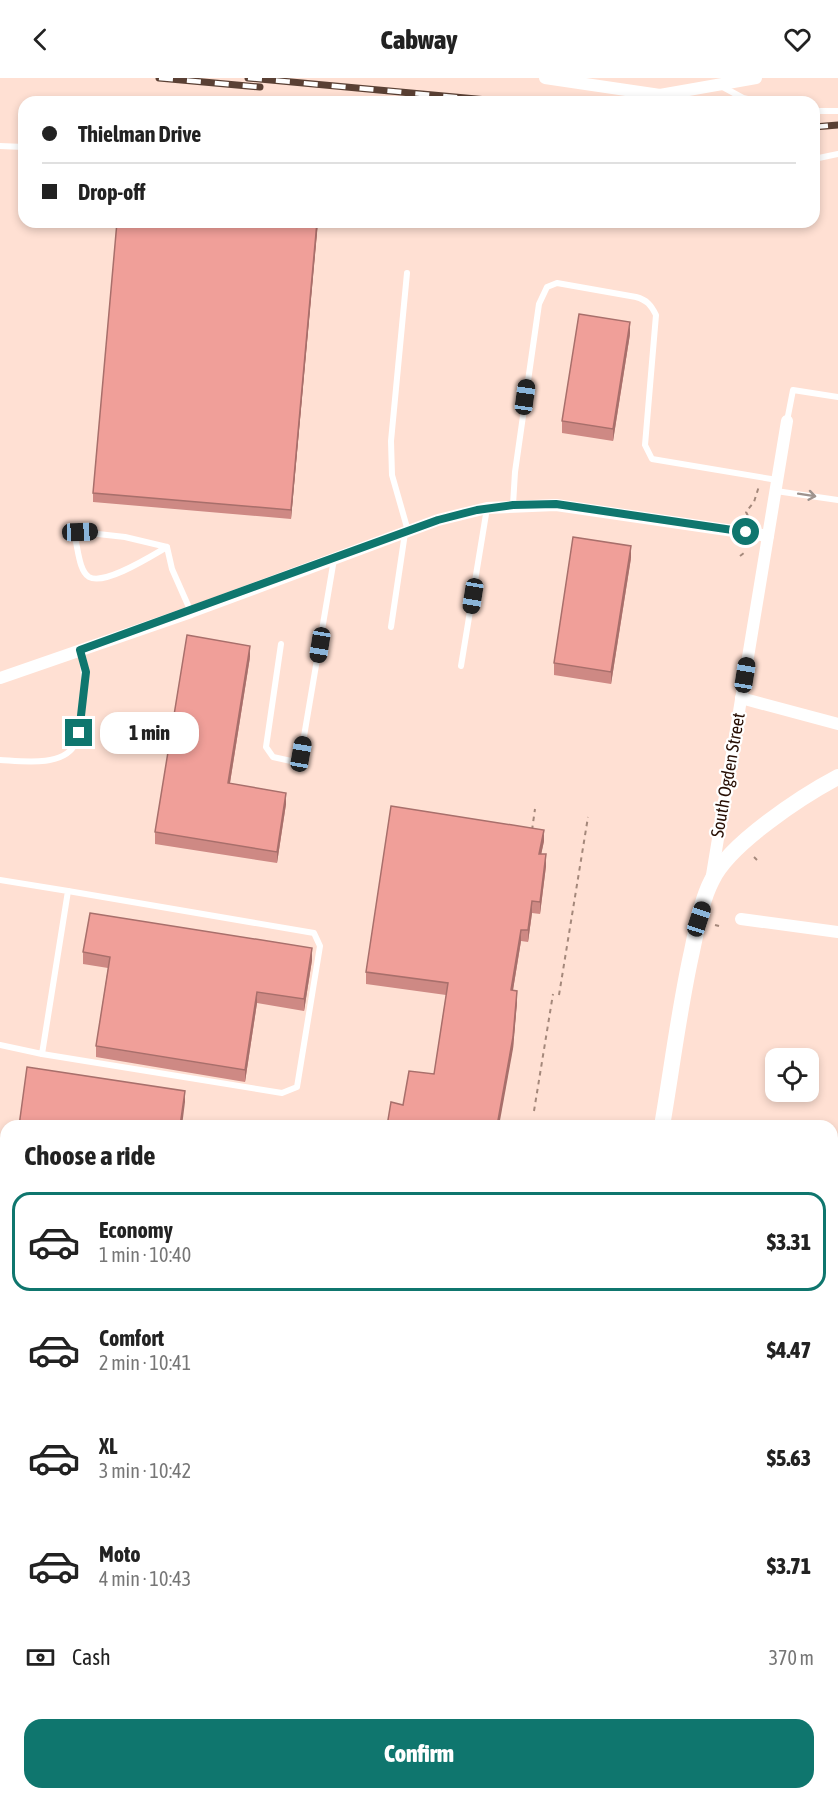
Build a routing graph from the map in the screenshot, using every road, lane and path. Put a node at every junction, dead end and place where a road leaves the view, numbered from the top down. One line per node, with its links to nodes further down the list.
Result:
1 (545, 78): 3 (street)
2 (756, 78): 4 (street)
3 (582, 81): 4 (street)
4 (721, 86): 5 (lane)
5 (739, 96)
6 (820, 111): 7 (lane)
7 (838, 111)
8 (0, 146): 9 (lane)
9 (18, 147)
10 (838, 154): 11 (lane)
11 (820, 158)
12 (407, 273): 21 (lane)
13 (838, 397): 14 (lane)
14 (787, 422): 15 (street, South Ogden Street)
15 (776, 485): 17 (lane, one-way to 17); 18 (lane); 22 (street, South Ogden Street)
16 (756, 498): 20 (path)
17 (838, 500)
18 (513, 505): 19 (street); 22 (street)
19 (487, 508): 21 (street); 31 (lane)
20 (748, 516)
21 (407, 531): 26 (street); 28 (lane)
22 (768, 536): 33 (street, South Ogden Street)
23 (167, 547): 23 (lane); 27 (lane)
24 (744, 553): 25 (path)
25 (740, 556)
26 (334, 558): 27 (street); 29 (lane)
27 (191, 612): 30 (street)
28 (391, 627)
29 (281, 644)
30 (80, 650): 32 (street); 35 (lane)
31 (461, 666)
32 (0, 678)
33 (741, 698): 34 (street); 40 (street, South Ogden Street)
34 (838, 724)
35 (0, 759)
36 (838, 777): 40 (street)
37 (535, 809): 39 (path)
38 (588, 817): 46 (path)
39 (530, 837)
40 (712, 879): 50 (street, South Ogden Street)
41 (0, 880): 42 (lane)
42 (68, 891): 48 (lane); 48 (lane)
43 (741, 918): 44 (street)
44 (838, 932)
45 (553, 994): 49 (path)
46 (558, 995)
47 (0, 1045): 48 (lane)
48 (42, 1054)
49 (534, 1111)
50 (663, 1120)

